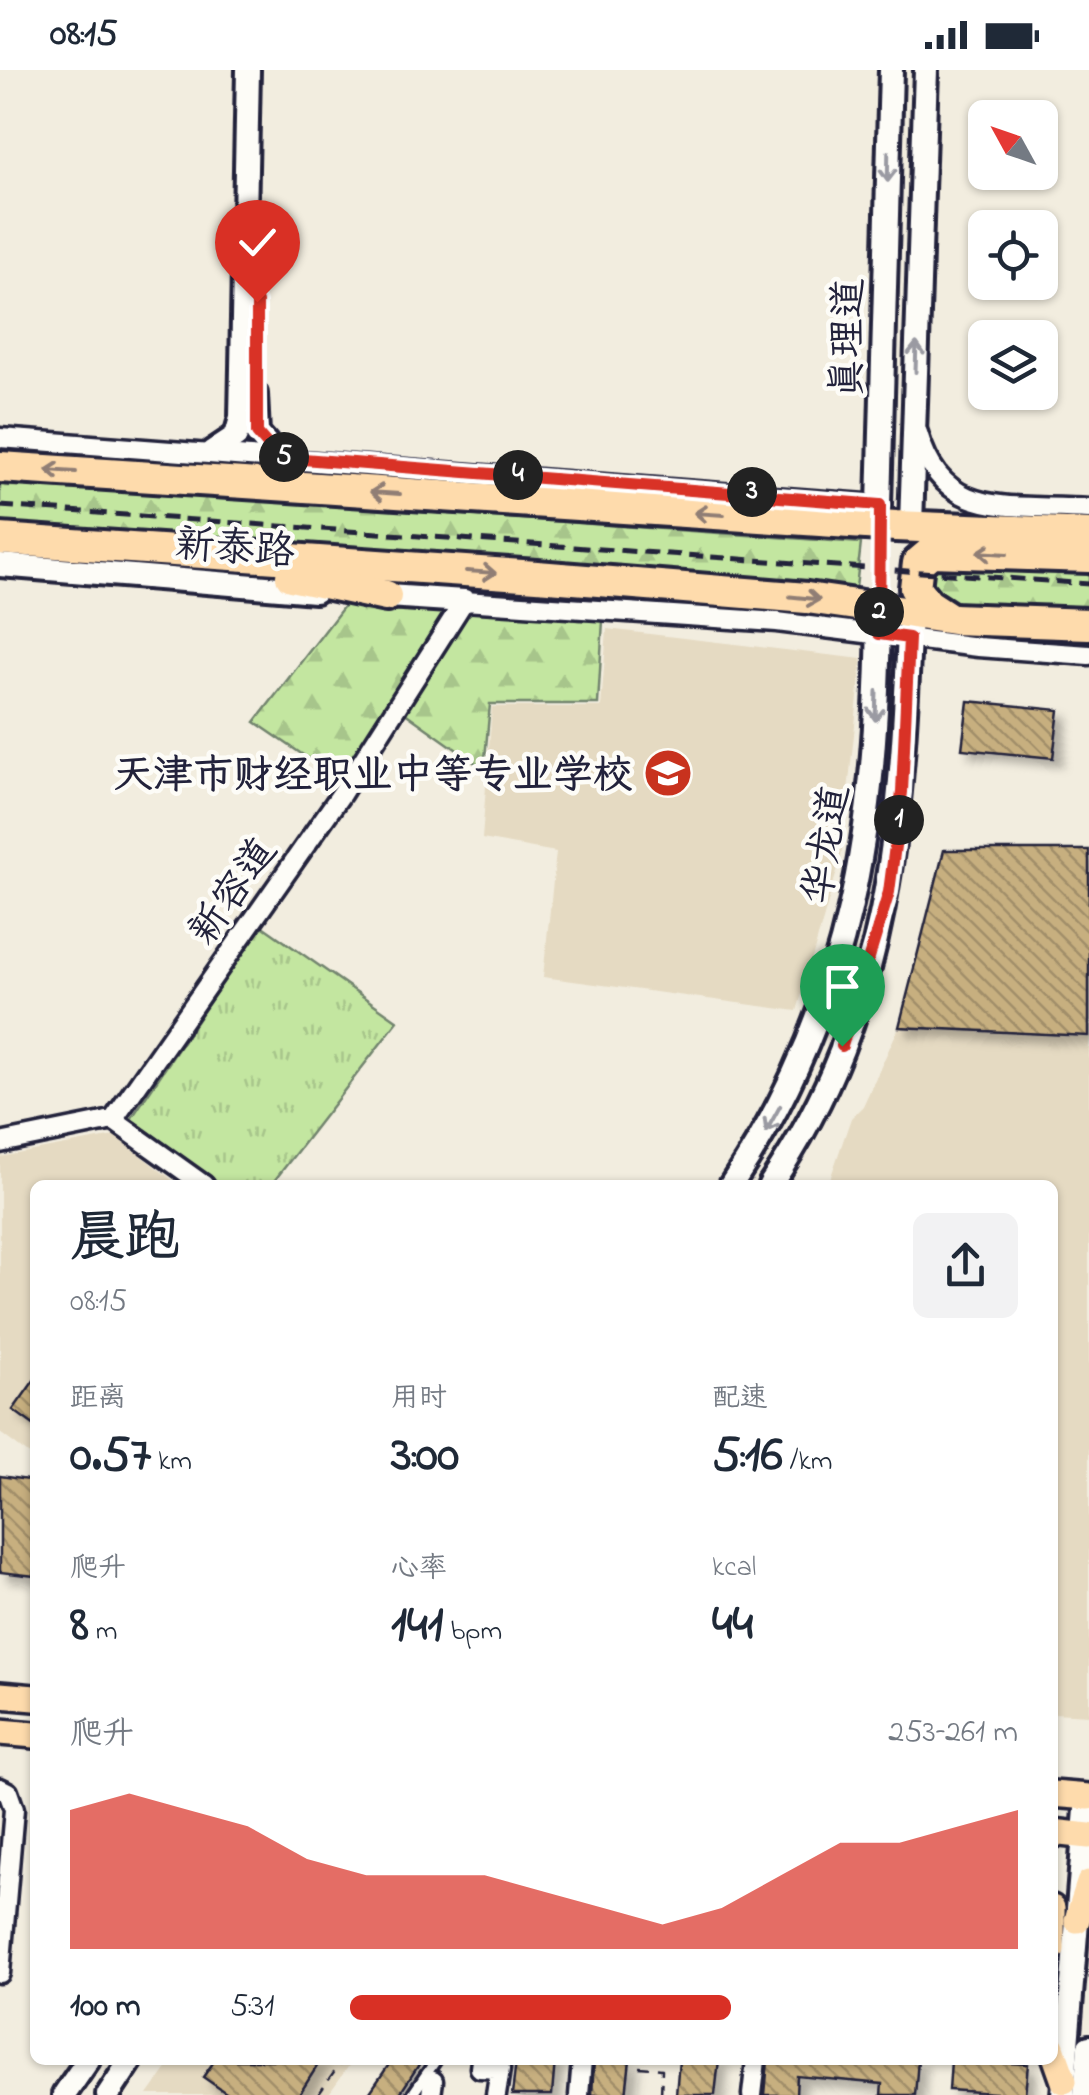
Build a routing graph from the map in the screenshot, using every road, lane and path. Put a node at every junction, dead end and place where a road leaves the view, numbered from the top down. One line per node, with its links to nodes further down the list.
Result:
1 (248, 70): 7 (main road)
2 (262, 70): 8 (main road)
3 (891, 70): 11 (main road, 真理道, one-way to 11)
4 (926, 70): 5 (main road, 真理道, one-way to 4)
5 (914, 420): 10 (street); 12 (main road, 真理道)
6 (0, 438): 7 (street)
7 (212, 452): 8 (street)
8 (278, 457): 11 (street)
9 (0, 466): 11 (highway, one-way to 9)
10 (1089, 509)
11 (880, 515): 12 (highway); 22 (path)
12 (911, 525): 13 (highway)
13 (1082, 532)
14 (0, 539): 15 (highway)
15 (56, 543): 18 (highway); 22 (highway, one-way to 22)
16 (1089, 557): 20 (highway, one-way to 20)
17 (0, 565): 18 (main road, 新泰路)
18 (386, 596): 19 (main road, 新泰路)
19 (464, 601): 22 (street); 24 (street, 新容道)
20 (952, 619): 21 (highway); 22 (highway)
21 (1089, 624)
22 (894, 625): 23 (street); 27 (main road, 华龙道, one-way to 27); 28 (main road)
23 (1089, 654)
24 (113, 1120): 25 (street); 26 (street)
25 (0, 1142)
26 (197, 1180)
27 (735, 1180)
28 (773, 1180)
29 (0, 1695): 30 (main road)
30 (30, 1698)
31 (0, 1732): 32 (main road)
32 (30, 1735)
33 (0, 1788): 40 (street)
34 (1058, 1794): 35 (main road)
35 (1088, 1797): 37 (main road)
36 (1058, 1821): 37 (main road)
37 (1078, 1840): 39 (main road)
38 (1089, 1884): 39 (main road)
39 (1077, 1920): 41 (main road)
40 (0, 1973)
41 (1063, 2051): 50 (main road); 50 (main road)
42 (85, 2065): 51 (main road)
43 (128, 2065): 52 (main road)
44 (339, 2065): 53 (path)
45 (433, 2065): 54 (lane)
46 (480, 2065): 55 (street)
47 (581, 2065): 56 (street)
48 (755, 2065): 58 (street)
49 (639, 2067): 57 (path)
50 (1071, 2090)
51 (64, 2095)
52 (108, 2095)
53 (318, 2095)
54 (412, 2095)
55 (496, 2095)
56 (578, 2095)
57 (661, 2095)
58 (752, 2095)

